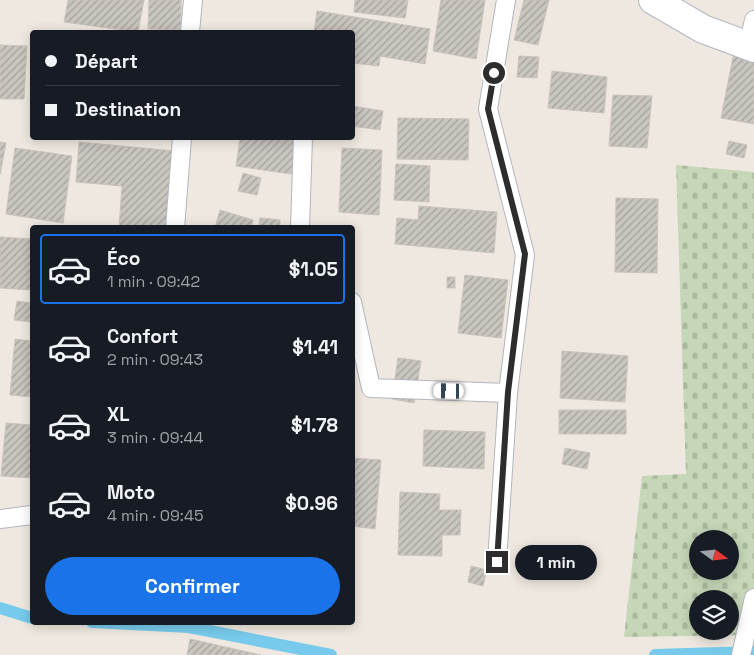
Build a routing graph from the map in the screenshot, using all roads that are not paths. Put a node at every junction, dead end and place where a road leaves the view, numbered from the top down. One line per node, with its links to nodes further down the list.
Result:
1 (193, 0): 5 (lane)
2 (506, 0): 12 (lane)
3 (653, 0): 6 (street)
4 (754, 20): 6 (lane)
5 (190, 30)
6 (751, 47)
7 (182, 140): 9 (lane)
8 (303, 140): 10 (lane)
9 (175, 225)
10 (300, 225)
11 (355, 316): 12 (lane)
12 (508, 392): 15 (lane)
13 (30, 515): 14 (lane)
14 (0, 519)
15 (497, 562)
16 (754, 598): 17 (lane)
17 (742, 649)

